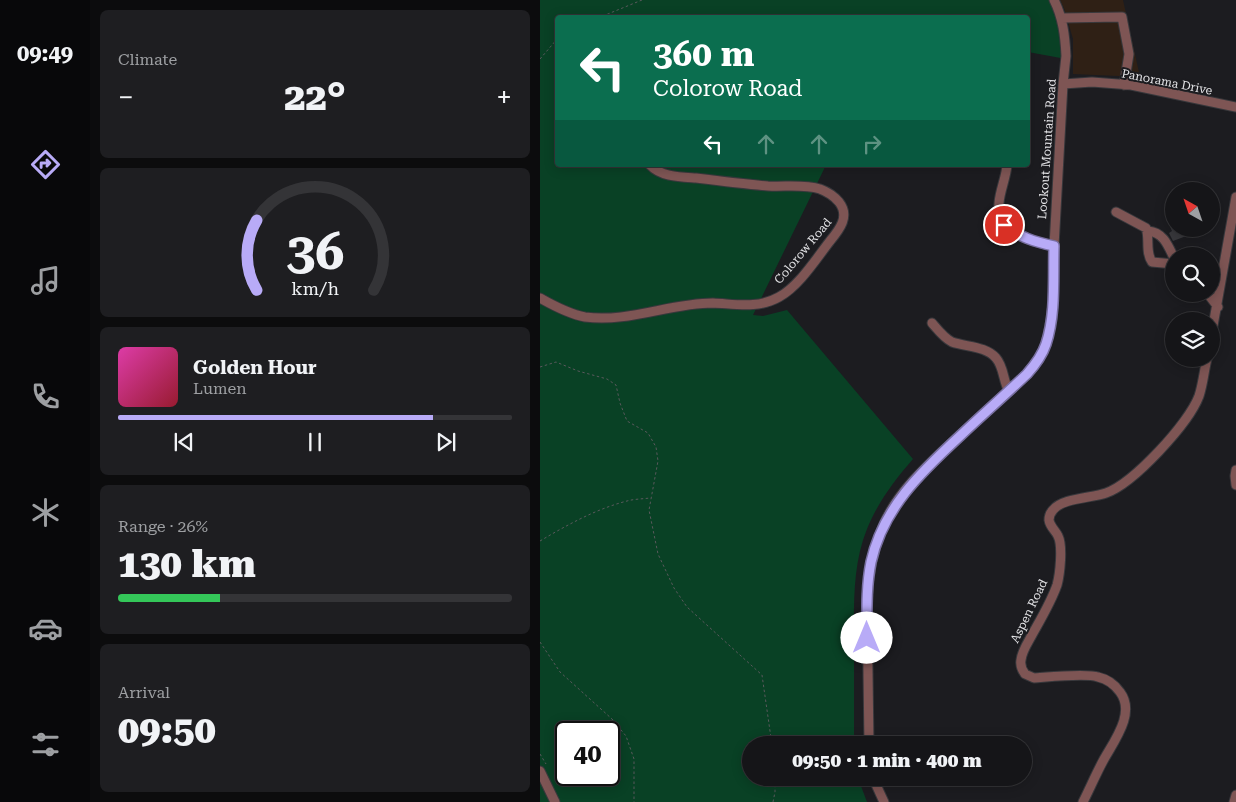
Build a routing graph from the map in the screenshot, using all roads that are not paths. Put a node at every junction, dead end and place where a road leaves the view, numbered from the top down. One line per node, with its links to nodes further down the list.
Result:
1 (1054, 0): 2 (street, Lookout Mountain Road)
2 (1061, 18): 3 (street, Lookout Mountain Road); 4 (street)
3 (1063, 84): 4 (street, Panorama Drive); 11 (street, Lookout Mountain Road)
4 (1124, 85): 5 (street, Panorama Drive)
5 (1236, 107)
6 (653, 167): 14 (street, Colorow Road)
7 (1007, 167): 11 (street)
8 (1236, 197): 16 (street)
9 (1116, 212): 10 (street)
10 (1148, 231): 12 (street); 13 (street)
11 (1054, 246): 20 (street, Lookout Mountain Road)
12 (1169, 247)
13 (1165, 264)
14 (540, 298)
15 (1214, 302): 16 (street)
16 (1218, 307): 17 (street)
17 (1217, 312)
18 (932, 323): 20 (street)
19 (1205, 367): 29 (street, Aspen Road)
20 (1009, 391): 23 (street, Lookout Mountain Road)
21 (1236, 470): 22 (street)
22 (1236, 485)
23 (869, 736)
24 (540, 771): 27 (street)
25 (877, 786): 28 (street)
26 (1236, 795): 30 (street)
27 (555, 802)
28 (884, 802)
29 (1083, 802)
30 (1234, 802)

